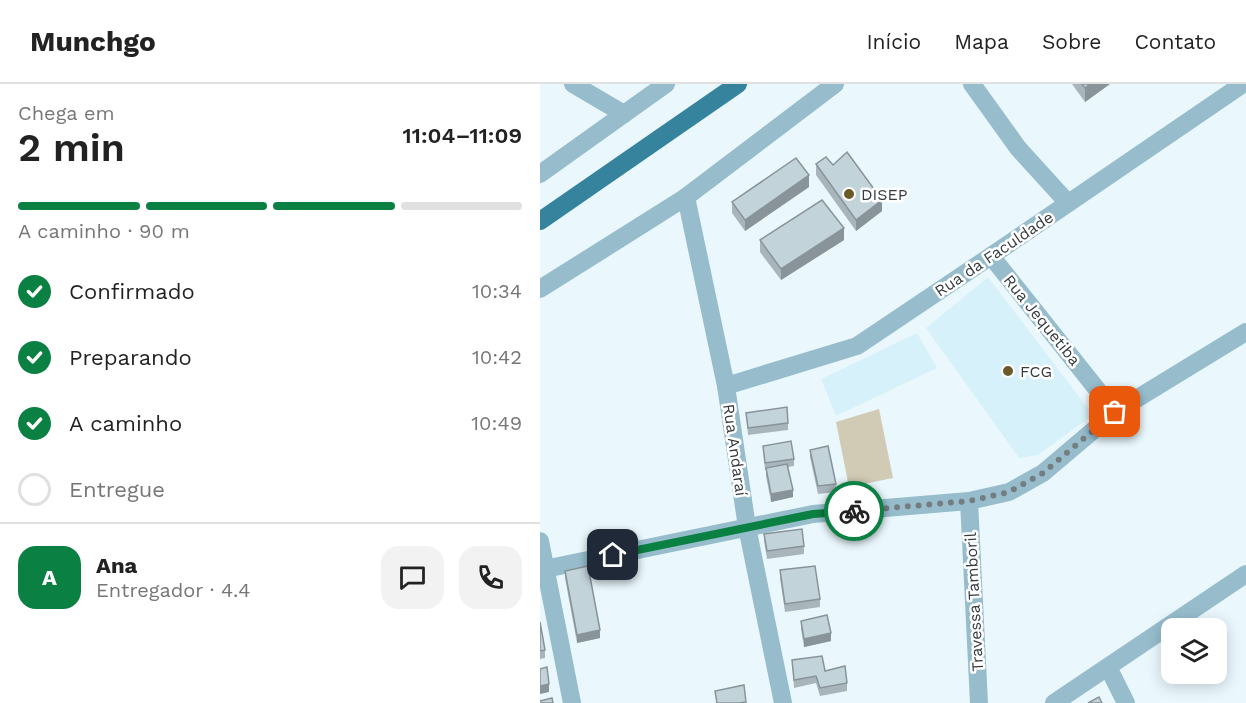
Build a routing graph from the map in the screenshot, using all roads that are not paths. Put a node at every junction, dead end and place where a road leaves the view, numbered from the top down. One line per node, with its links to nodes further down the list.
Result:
1 (573, 84): 7 (street)
2 (666, 84): 7 (street)
3 (738, 84): 11 (highway)
4 (835, 84): 9 (street)
5 (972, 84): 10 (street)
6 (1243, 84): 10 (street, Rua da Faculdade)
7 (624, 114): 8 (street)
8 (540, 174)
9 (686, 197): 13 (street); 15 (street, Rua Andaraí)
10 (1068, 203): 12 (street, Rua da Faculdade)
11 (540, 221)
12 (992, 256): 15 (street, Rua da Faculdade); 16 (street, Rua Jequetiba)
13 (540, 289)
14 (1246, 332): 16 (street)
15 (726, 386): 18 (street, Rua Andaraí)
16 (1115, 412): 17 (street)
17 (969, 501): 18 (street); 25 (street, Travessa Tamboril)
18 (747, 527): 20 (street); 24 (street, Rua Andaraí)
19 (540, 541): 20 (street)
20 (543, 570): 23 (street)
21 (1246, 574): 22 (street)
22 (1108, 667): 26 (street); 27 (street)
23 (572, 703)
24 (783, 703)
25 (979, 703)
26 (1054, 703)
27 (1126, 703)

